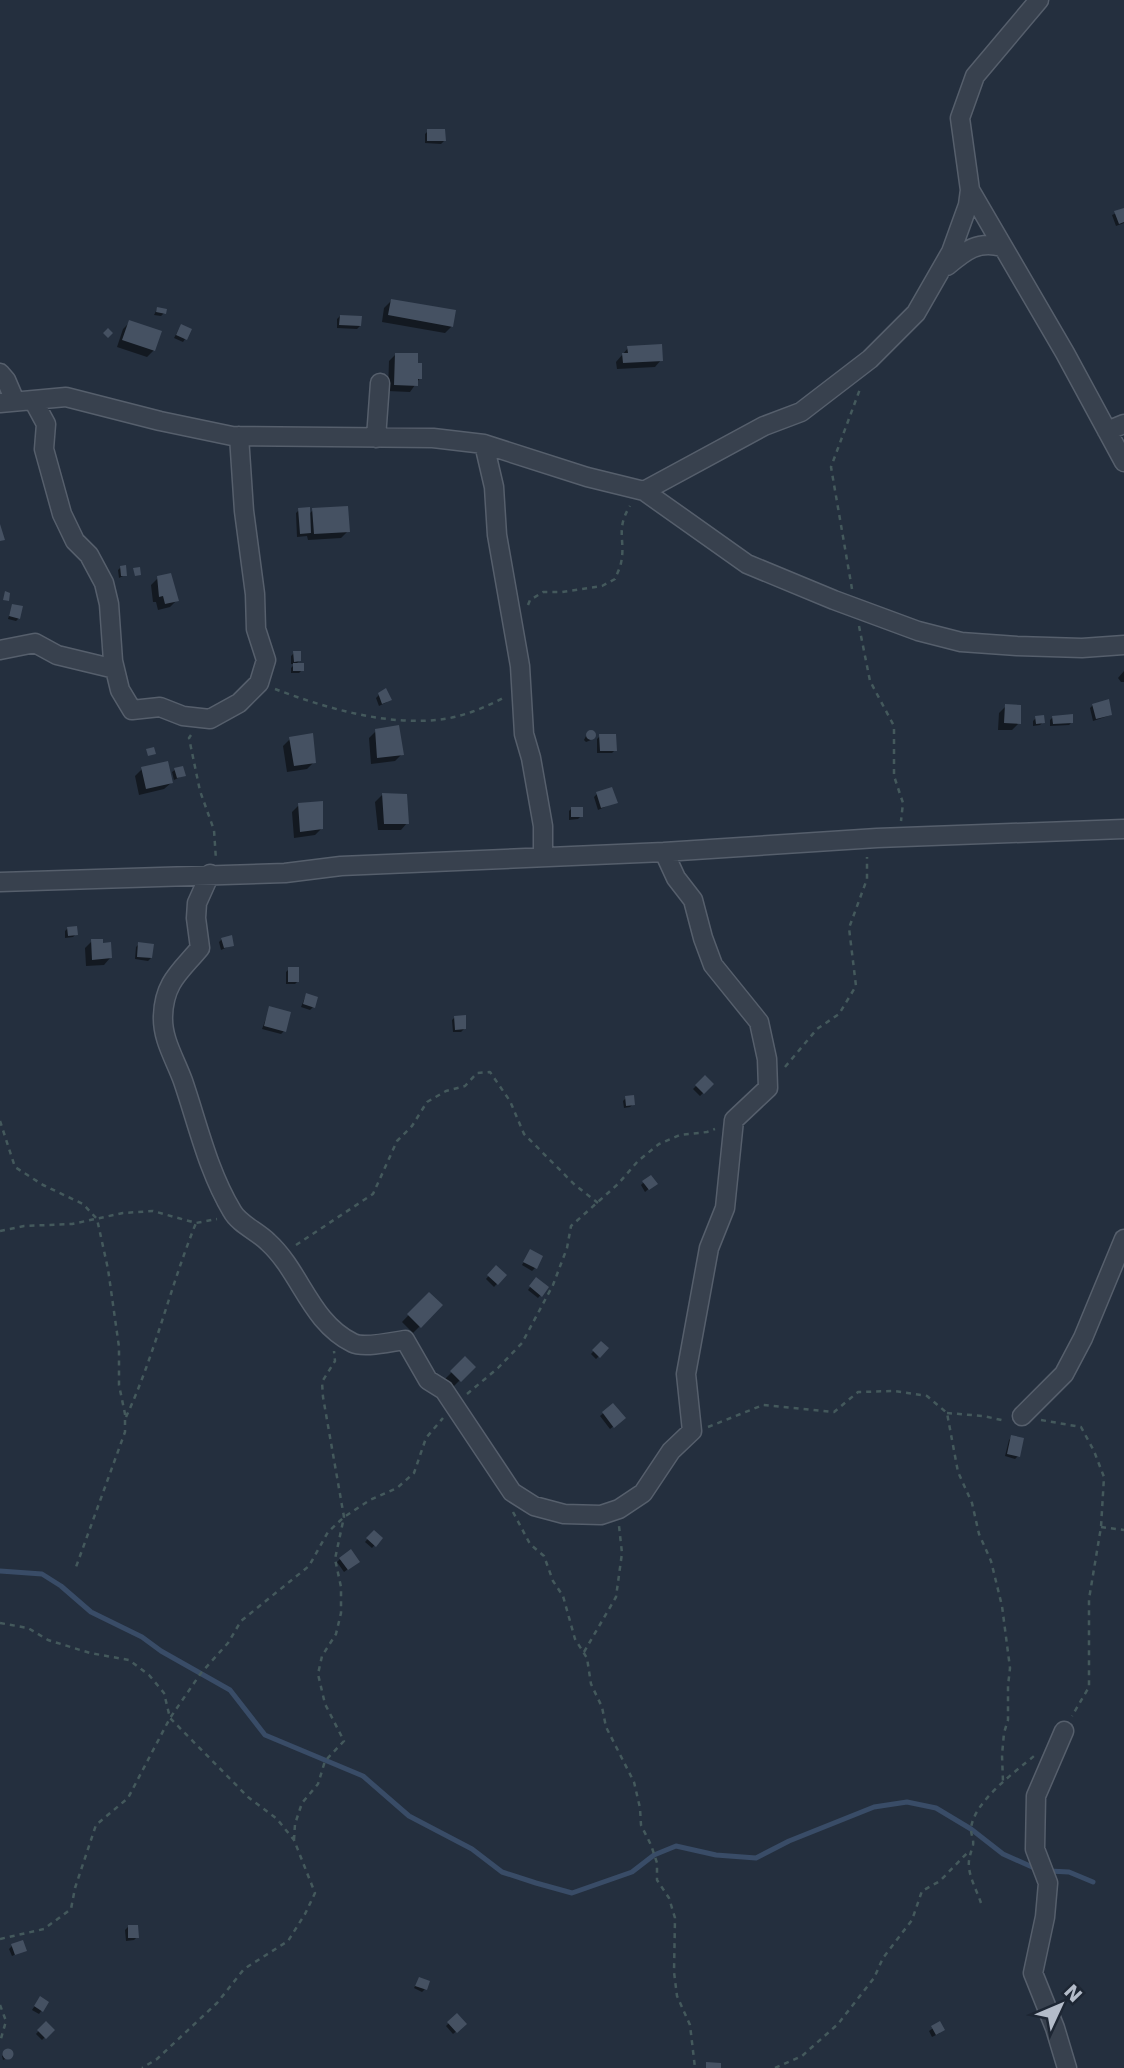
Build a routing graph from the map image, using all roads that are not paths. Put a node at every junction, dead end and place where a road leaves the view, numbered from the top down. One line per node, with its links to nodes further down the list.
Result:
1 (1039, 0): 2 (street)
2 (970, 190): 3 (street); 4 (street)
3 (1002, 247): 4 (street); 10 (street)
4 (939, 273): 15 (street)
5 (0, 373): 8 (street)
6 (380, 383): 12 (street)
7 (33, 400): 8 (street); 11 (street); 18 (street)
8 (7, 402)
9 (1124, 424): 10 (street)
10 (1107, 431): 14 (street)
11 (239, 436): 12 (street); 18 (street)
12 (376, 438): 13 (street)
13 (484, 444): 15 (street); 21 (street)
14 (1124, 462)
15 (644, 491): 16 (street)
16 (1124, 645)
17 (0, 650): 18 (street)
18 (115, 668)
19 (1124, 829): 20 (street)
20 (664, 852): 21 (street); 22 (street)
21 (543, 857): 22 (street)
22 (210, 874): 23 (street)
23 (0, 883)
24 (1124, 1239): 25 (street)
25 (1022, 1416)
26 (1063, 1731): 27 (street)
27 (1068, 2068)

